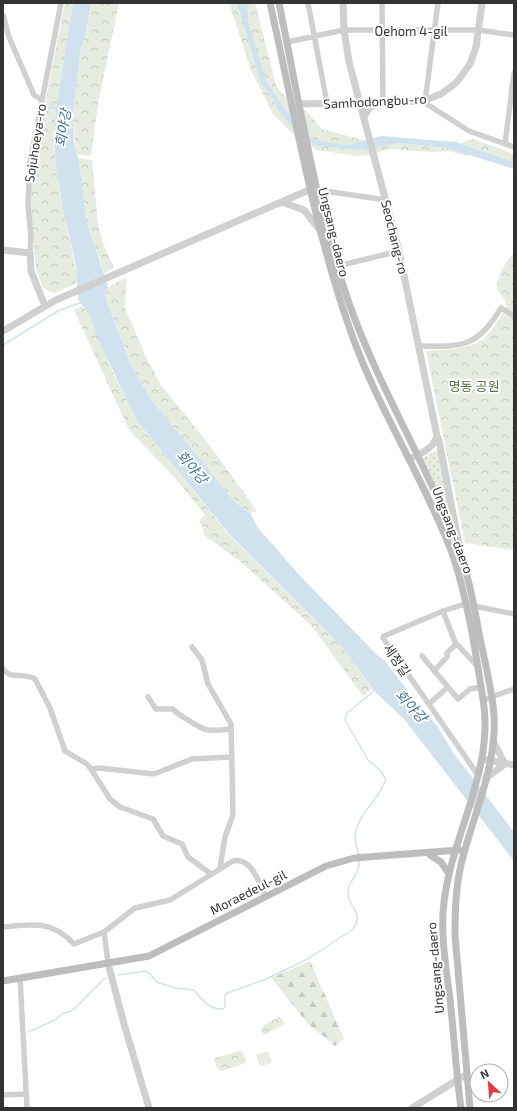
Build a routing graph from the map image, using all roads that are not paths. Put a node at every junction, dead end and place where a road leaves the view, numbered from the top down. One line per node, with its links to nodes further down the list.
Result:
1 (61, 3): 18 (street, Sojuhoeya-ro)
2 (270, 3): 28 (main road, Ungsang-daero)
3 (279, 3): 16 (main road, Ungsang-daero)
4 (308, 3): 15 (street)
5 (343, 3): 10 (street, Seochang-ro)
6 (382, 3): 12 (street)
7 (438, 3): 13 (street)
8 (482, 3): 11 (street, Samhodongbu-ro)
9 (3, 15): 18 (street)
10 (344, 30): 12 (street, Oehom 4-gil); 15 (street, Oehom 4-gil); 20 (street, Seochang-ro)
11 (478, 30): 13 (street, Oehom 4-gil); 14 (street, Oehom 4-gil); 19 (street, Samhodongbu-ro)
12 (382, 31): 13 (street, Oehom 4-gil); 21 (street)
13 (435, 31): 19 (street)
14 (514, 35)
15 (314, 36): 16 (street, Oehom 4-gil); 22 (street)
16 (288, 42): 23 (main road, Ungsang-daero)
17 (514, 73): 26 (street)
18 (42, 100): 34 (street, Sojuhoeya-ro)
19 (426, 100): 21 (street, Samhodongbu-ro); 24 (street); 24 (street)
20 (359, 102): 21 (street, Samhodongbu-ro); 22 (street, Samhodongbu-ro); 25 (street, Seochang-ro)
21 (382, 102): 25 (street)
22 (326, 103): 23 (street, Samhodongbu-ro)
23 (300, 106): 28 (main road, Ungsang-daero)
24 (431, 107): 26 (street)
25 (364, 117): 29 (street, Seochang-ro)
26 (505, 144): 27 (street)
27 (514, 147)
28 (314, 190): 29 (street); 30 (street); 31 (main road, Ungsang-daero); 35 (main road, Ungsang-daero)
29 (386, 200): 33 (street, Seochang-ro)
30 (282, 202): 31 (street); 36 (street)
31 (320, 231): 44 (main road, Ungsang-daero)
32 (3, 250): 34 (street)
33 (400, 252): 35 (street); 39 (street, Seochang-ro)
34 (30, 253): 36 (street, Sojuhoeya-ro)
35 (338, 266): 41 (main road, Ungsang-daero)
36 (45, 306): 38 (street)
37 (514, 316): 39 (street)
38 (3, 331)
39 (420, 346): 40 (street, Seochang-ro)
40 (437, 436): 42 (street); 45 (street, Seochang-ro)
41 (413, 445): 42 (street); 43 (main road, Ungsang-daero)
42 (431, 448): 43 (street)
43 (418, 455): 44 (street); 45 (main road, Ungsang-daero)
44 (410, 459): 46 (main road, Ungsang-daero)
45 (461, 553): 47 (main road, Ungsang-daero)
46 (465, 604): 48 (street, 세정길); 53 (main road, Ungsang-daero)
47 (474, 606): 49 (street); 60 (main road, Ungsang-daero)
48 (443, 611): 50 (street); 62 (street, 세정길)
49 (514, 614)
50 (456, 644): 53 (street); 55 (street)
51 (192, 647): 63 (street)
52 (422, 656): 55 (street)
53 (476, 666): 57 (main road, Ungsang-daero)
54 (3, 669): 70 (street)
55 (434, 671): 56 (street)
56 (448, 687): 57 (street); 62 (street)
57 (481, 687): 61 (main road, Ungsang-daero)
58 (514, 689): 60 (street)
59 (148, 697): 63 (street)
60 (492, 697): 61 (street); 64 (main road, Ungsang-daero)
61 (483, 700): 66 (main road, Ungsang-daero)
62 (429, 704): 71 (street, 세정길)
63 (231, 729): 65 (street)
64 (492, 741): 67 (main road, Ungsang-daero); 68 (street)
65 (231, 757): 70 (street); 77 (street)
66 (482, 759): 67 (street); 71 (main road, Ungsang-daero)
67 (490, 760): 68 (street); 72 (main road, Ungsang-daero)
68 (505, 764): 69 (street); 72 (street)
69 (514, 765)
70 (91, 769): 78 (street)
71 (478, 775): 73 (main road, Ungsang-daero)
72 (486, 778): 75 (main road, Ungsang-daero)
73 (460, 835): 74 (main road, Ungsang-daero); 76 (main road)
74 (455, 852): 75 (main road, Moraedeul-gil); 76 (main road, Moraedeul-gil); 79 (main road, Ungsang-daero)
75 (464, 852): 86 (main road, Ungsang-daero)
76 (430, 853): 79 (main road); 80 (main road, Moraedeul-gil)
77 (220, 868): 78 (street); 80 (street)
78 (211, 874): 82 (street)
79 (449, 874): 87 (main road, Ungsang-daero)
80 (266, 897): 83 (main road, Moraedeul-gil)
81 (3, 927): 82 (street)
82 (104, 932): 83 (street)
83 (108, 963): 84 (main road, Moraedeul-gil); 91 (street)
84 (20, 978): 85 (main road, Moraedeul-gil); 88 (street)
85 (3, 981)
86 (467, 1074): 87 (street); 94 (main road, Ungsang-daero)
87 (457, 1080): 92 (street); 93 (main road, Ungsang-daero)
88 (26, 1094): 89 (street); 90 (street)
89 (3, 1095)
90 (27, 1108)
91 (149, 1108)
92 (412, 1108)
93 (461, 1108)
94 (470, 1108)

